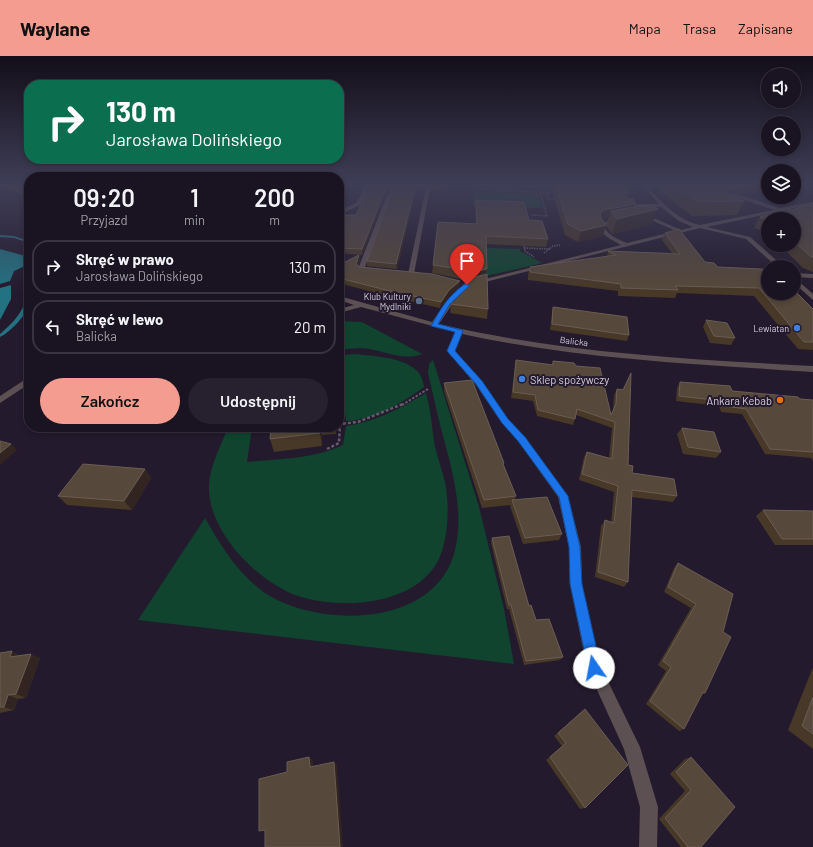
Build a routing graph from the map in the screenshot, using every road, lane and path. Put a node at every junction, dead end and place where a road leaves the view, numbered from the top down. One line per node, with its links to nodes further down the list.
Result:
1 (380, 220): 15 (street)
2 (422, 220): 16 (street)
3 (619, 220): 10 (street)
4 (654, 220): 8 (street)
5 (680, 220): 7 (street)
6 (733, 220): 7 (street)
7 (699, 227): 10 (street); 14 (street)
8 (678, 230)
9 (560, 245): 12 (path)
10 (627, 246): 24 (street)
11 (524, 248): 12 (path)
12 (550, 249): 13 (path)
13 (541, 255)
14 (774, 260)
15 (381, 271)
16 (411, 274)
17 (801, 275): 18 (street)
18 (813, 276)
19 (801, 286): 20 (street)
20 (813, 298)
21 (344, 300): 22 (street, Balicka)
22 (361, 305): 23 (street); 24 (street, Balicka)
23 (344, 310)
24 (434, 326): 25 (street, Balicka)
25 (459, 331): 26 (street, Balicka); 33 (street)
26 (813, 369)
27 (24, 383): 29 (street)
28 (428, 389): 30 (path)
29 (0, 400)
30 (344, 424)
31 (340, 432): 32 (path)
32 (327, 449)
33 (648, 847)

